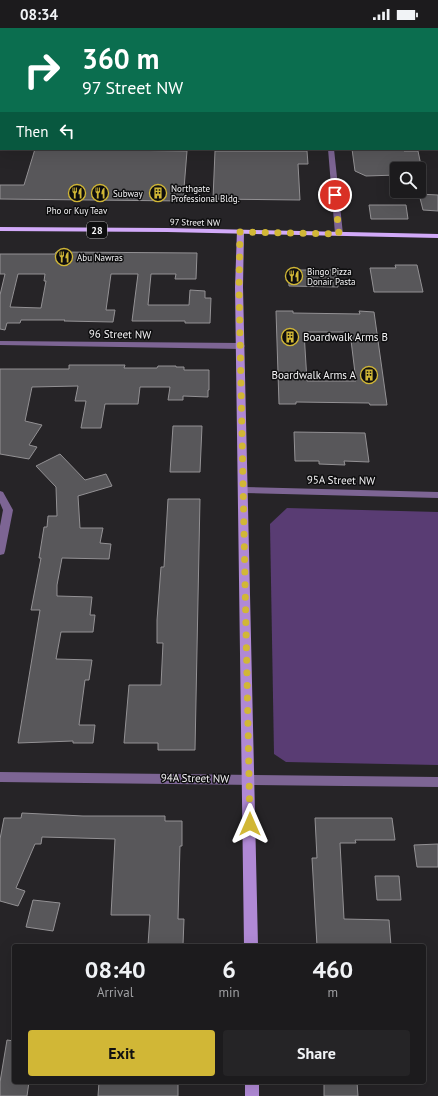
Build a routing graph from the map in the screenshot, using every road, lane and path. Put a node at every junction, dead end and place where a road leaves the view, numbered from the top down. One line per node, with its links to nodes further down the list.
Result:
1 (330, 150): 4 (street)
2 (0, 229): 3 (main road, 97 Street NW / 28)
3 (240, 232): 4 (main road, 97 Street NW); 7 (street)
4 (339, 234): 5 (main road, 97 Street NW)
5 (438, 236)
6 (0, 343): 7 (street, 96 Street NW)
7 (241, 346): 8 (street)
8 (243, 490): 10 (street, 95A Street NW); 13 (street)
9 (0, 494): 11 (street)
10 (438, 495)
11 (0, 551)
12 (0, 777): 13 (street, 94A Street NW)
13 (249, 779): 14 (street, 94A Street NW); 15 (street)
14 (438, 782)
15 (251, 944)
16 (252, 1084): 17 (street)
17 (252, 1096)

